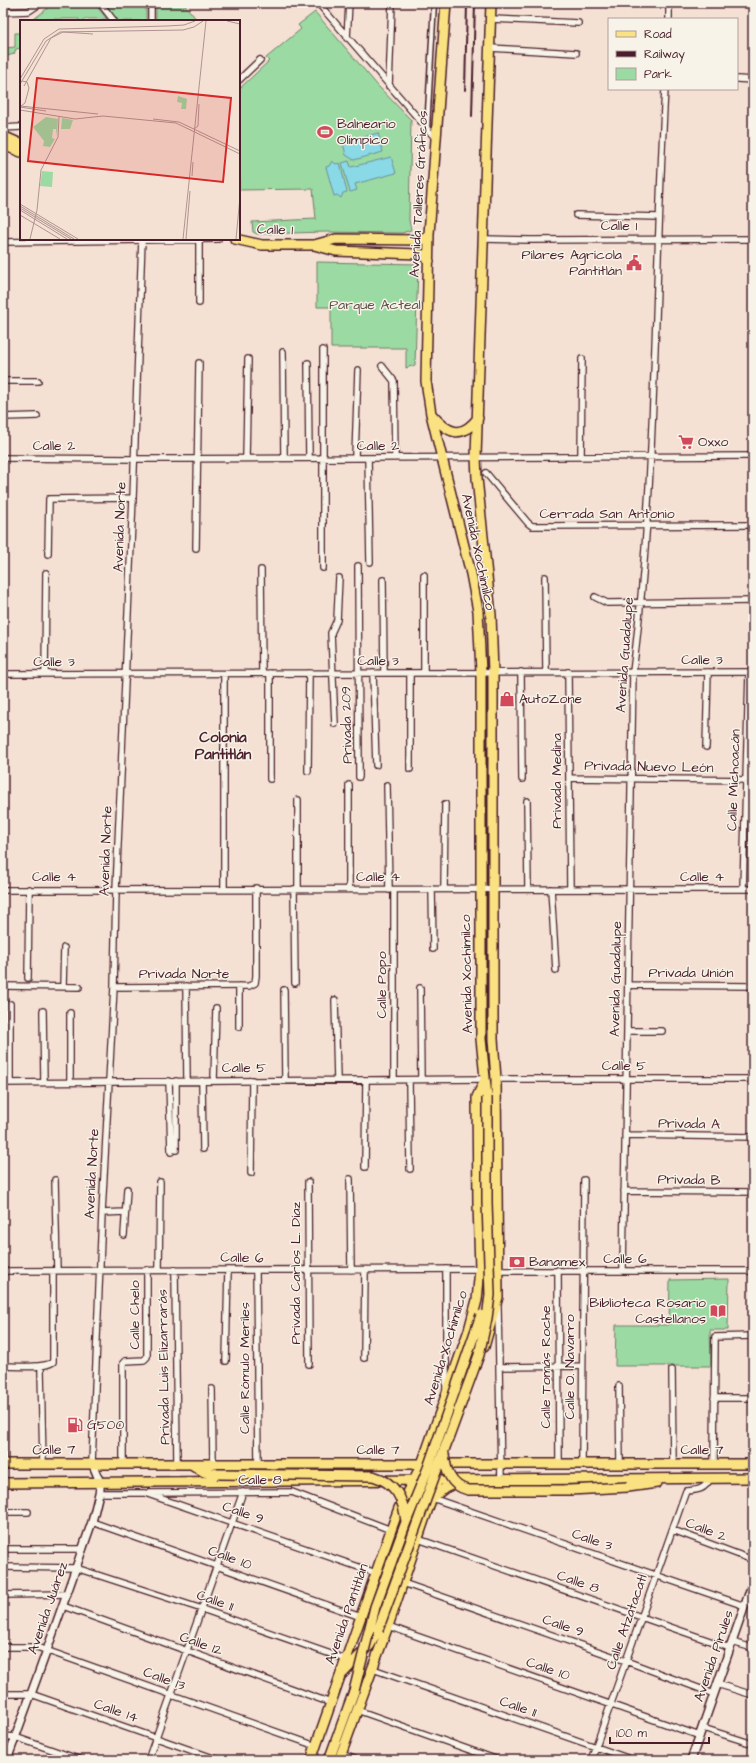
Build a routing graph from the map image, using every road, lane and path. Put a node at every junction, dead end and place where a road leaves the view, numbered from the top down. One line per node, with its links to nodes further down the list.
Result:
1 (41, 3): 11 (street)
2 (100, 3): 14 (street)
3 (151, 3): 15 (street)
4 (318, 3): 17 (street)
5 (349, 3): 17 (street)
6 (392, 3): 24 (street)
7 (434, 3): 28 (street)
8 (446, 3): 30 (main road, Avenida Talleres Gráficos)
9 (491, 3): 13 (main road)
10 (669, 3): 12 (street)
11 (3, 12)
12 (669, 18)
13 (491, 19): 16 (street); 18 (main road)
14 (113, 20)
15 (150, 20)
16 (578, 23)
17 (347, 38): 24 (street)
18 (490, 48): 19 (street); 37 (main road)
19 (576, 53)
20 (260, 60): 21 (street)
21 (240, 79)
22 (738, 79): 23 (street)
23 (753, 80)
24 (389, 86): 28 (street)
25 (665, 90): 35 (street, Avenida Guadalupe)
26 (20, 127): 27 (street)
27 (3, 128)
28 (428, 129): 30 (street)
29 (3, 136): 31 (main road)
30 (436, 138): 36 (main road, Avenida Talleres Gráficos)
31 (20, 144)
32 (3, 145): 33 (main road)
33 (20, 152)
34 (576, 215): 35 (street)
35 (659, 218): 43 (street, Avenida Guadalupe)
36 (429, 234): 45 (main road, Calle 1); 46 (main road, Avenida Talleres Gráficos)
37 (485, 239): 43 (street, Calle 1); 61 (main road)
38 (753, 239): 43 (street, Calle 1)
39 (142, 240): 40 (street); 44 (street); 76 (street, Avenida Norte)
40 (185, 240): 41 (street)
41 (199, 240): 47 (street)
42 (240, 240): 45 (main road, Calle 1)
43 (659, 240): 66 (street, Avenida Guadalupe)
44 (3, 242)
45 (314, 246): 46 (main road, Calle 1)
46 (429, 261): 58 (main road, Avenida Talleres Gráficos)
47 (199, 303)
48 (323, 350): 72 (street)
49 (283, 352): 70 (street)
50 (248, 359): 69 (street)
51 (582, 359): 65 (street)
52 (199, 363): 68 (street)
53 (308, 363): 71 (street)
54 (382, 366): 74 (street)
55 (358, 370): 63 (street)
56 (3, 381): 57 (street)
57 (38, 381)
58 (431, 414): 61 (main road); 75 (main road, Avenida Talleres Gráficos)
59 (37, 416): 60 (street)
60 (3, 417)
61 (478, 418): 64 (main road)
62 (753, 456): 66 (street, Calle 2)
63 (355, 457): 72 (street, Calle 2); 73 (street, Calle 2)
64 (476, 457): 65 (street, Calle 2); 75 (street, Calle 2); 110 (main road, Avenida Xochimilco)
65 (580, 457): 66 (street, Calle 2)
66 (650, 457): 80 (street, Avenida Guadalupe)
67 (3, 458): 76 (street, Calle 2)
68 (197, 458): 69 (street, Calle 2); 76 (street, Calle 2); 81 (street)
69 (246, 458): 70 (street, Calle 2)
70 (284, 458): 71 (street, Calle 2)
71 (309, 458): 72 (street, Calle 2)
72 (323, 458): 85 (street)
73 (368, 458): 74 (street, Calle 2); 83 (street)
74 (395, 458): 75 (street, Calle 2)
75 (441, 458): 95 (main road, Avenida Xochimilco)
76 (134, 459): 78 (street, Avenida Norte)
77 (486, 473): 80 (street, Cerrada San Antonio)
78 (133, 498): 82 (street); 113 (street, Avenida Norte)
79 (753, 525): 80 (street, Cerrada San Antonio)
80 (647, 526): 94 (street, Avenida Guadalupe)
81 (196, 548)
82 (48, 554)
83 (370, 562)
84 (358, 566): 105 (street, Privada 209)
85 (323, 568)
86 (262, 570): 102 (street)
87 (46, 573): 112 (street)
88 (424, 575): 109 (street)
89 (545, 577): 97 (street)
90 (340, 578): 115 (street)
91 (383, 580): 107 (street)
92 (595, 597): 94 (street)
93 (753, 601): 94 (street)
94 (642, 602): 99 (street, Avenida Guadalupe)
95 (480, 672): 109 (street, Calle 3); 110 (street, Calle 3); 149 (main road, Avenida Xochimilco)
96 (521, 672): 97 (street, Calle 3); 110 (street, Calle 3); 123 (street)
97 (546, 672): 98 (street, Calle 3)
98 (568, 672): 99 (street, Calle 3); 124 (street, Privada Medina)
99 (633, 672): 100 (street, Calle 3); 125 (street, Avenida Guadalupe)
100 (708, 672): 101 (street, Calle 3); 117 (street)
101 (751, 672): 126 (street, Calle Michoacán)
102 (262, 673): 103 (street, Calle 3); 114 (street, Calle 3)
103 (270, 673): 104 (street, Calle 3); 122 (street)
104 (309, 673): 115 (street, Calle 3); 120 (street)
105 (358, 673): 106 (street, Calle 3); 115 (street, Calle 3); 121 (street, Privada 209)
106 (373, 673): 107 (street, Calle 3); 118 (street)
107 (384, 673): 108 (street, Calle 3)
108 (410, 673): 109 (street, Calle 3); 119 (street)
109 (424, 673)
110 (493, 673): 150 (main road, Avenida Xochimilco)
111 (3, 674): 112 (street, Calle 3)
112 (45, 674): 113 (street, Calle 3)
113 (125, 674): 114 (street, Calle 3); 147 (street, Avenida Norte)
114 (224, 674): 133 (street)
115 (332, 674): 116 (street)
116 (335, 724)
117 (706, 747)
118 (376, 765)
119 (410, 769)
120 (308, 771)
121 (360, 777)
122 (270, 778)
123 (522, 778)
124 (569, 778): 125 (street, Privada Nuevo León); 142 (street, Privada Medina)
125 (632, 778): 126 (street, Privada Nuevo León); 143 (street, Avenida Guadalupe)
126 (746, 780): 127 (street, Privada Nuevo León); 144 (street, Calle Michoacán)
127 (753, 780)
128 (387, 785): 148 (street, Calle Popo)
129 (349, 786): 137 (street)
130 (298, 800): 136 (street)
131 (527, 802): 140 (street)
132 (445, 804): 139 (street)
133 (224, 888): 134 (street, Calle 4); 147 (street, Calle 4)
134 (256, 888): 136 (street, Calle 4); 160 (street, Privada Norte)
135 (29, 889): 146 (street, Calle 4); 147 (street, Calle 4); 154 (street)
136 (296, 889): 137 (street, Calle 4); 155 (street)
137 (349, 889): 148 (street, Calle 4)
138 (432, 889): 139 (street, Calle 4); 148 (street, Calle 4); 152 (street)
139 (444, 889): 149 (street, Calle 4)
140 (528, 889): 141 (street, Calle 4); 150 (street, Calle 4)
141 (551, 889): 142 (street, Calle 4); 153 (street)
142 (570, 889): 143 (street, Calle 4)
143 (630, 889): 144 (street, Calle 4); 156 (street, Avenida Guadalupe)
144 (743, 889): 145 (street, Calle 4)
145 (753, 889)
146 (3, 890)
147 (116, 890): 163 (street, Avenida Norte)
148 (392, 890): 185 (street, Calle Popo)
149 (480, 890): 150 (street, Calle 4); 176 (main road, Avenida Xochimilco)
150 (492, 890): 177 (main road, Avenida Xochimilco)
151 (64, 948): 158 (street)
152 (433, 950)
153 (556, 970)
154 (28, 978)
155 (295, 982)
156 (628, 985): 161 (street, Privada Unión); 172 (street, Avenida Guadalupe)
157 (3, 986): 158 (street)
158 (63, 986): 162 (street)
159 (186, 986): 160 (street, Privada Norte); 163 (street, Privada Norte); 190 (street)
160 (239, 986): 171 (street)
161 (753, 986)
162 (79, 987)
163 (114, 987): 187 (street, Avenida Norte)
164 (420, 988): 175 (street)
165 (284, 990): 182 (street)
166 (335, 1000): 183 (street)
167 (10, 1004): 194 (street)
168 (216, 1008): 180 (street)
169 (43, 1011): 191 (street)
170 (70, 1012): 192 (street)
171 (239, 1027)
172 (628, 1031): 173 (street); 174 (street, Avenida Guadalupe)
173 (662, 1031)
174 (627, 1078): 177 (street, Calle 5); 178 (street, Calle 5); 195 (street, Avenida Guadalupe)
175 (421, 1079): 176 (street, Calle 5); 186 (street, Calle 5)
176 (485, 1079): 213 (main road, Avenida Xochimilco); 250 (main road, bridge)
177 (496, 1079): 227 (main road, Avenida Xochimilco)
178 (753, 1079)
179 (202, 1080): 180 (street, Calle 5); 190 (street, Calle 5); 197 (street)
180 (214, 1080): 181 (street, Calle 5)
181 (252, 1080): 182 (street, Calle 5); 200 (street)
182 (285, 1080): 183 (street, Calle 5)
183 (337, 1080): 184 (street, Calle 5)
184 (366, 1080): 185 (street, Calle 5); 198 (street)
185 (394, 1080): 186 (street, Calle 5)
186 (409, 1080): 199 (street)
187 (109, 1081): 188 (street, Calle 5); 192 (street, Calle 5); 210 (street, Avenida Norte)
188 (169, 1081): 189 (street, Calle 5); 189 (street)
189 (176, 1081): 190 (street, Calle 5)
190 (187, 1081)
191 (44, 1082): 192 (street, Calle 5); 194 (street, Calle 5)
192 (70, 1082)
193 (3, 1083): 194 (street, Calle 5)
194 (10, 1083)
195 (626, 1135): 196 (street, Privada A); 207 (street, Avenida Guadalupe)
196 (753, 1137)
197 (203, 1149)
198 (365, 1167)
199 (410, 1169)
200 (251, 1173)
201 (350, 1179): 219 (street)
202 (55, 1180): 224 (street)
203 (584, 1180): 228 (street, Calle O. Navarro)
204 (160, 1182): 216 (street)
205 (308, 1182): 226 (street, Privada Carlos L. Díaz)
206 (127, 1189): 209 (street)
207 (624, 1191): 208 (street, Privada B); 222 (street, Avenida Guadalupe)
208 (753, 1192)
209 (125, 1212): 210 (street); 211 (street)
210 (102, 1213): 214 (street, Avenida Norte)
211 (124, 1235)
212 (446, 1269): 213 (street, Calle 6); 220 (street, Calle 6); 244 (street)
213 (480, 1269): 244 (main road, Avenida Xochimilco)
214 (101, 1270): 215 (street, Calle 6); 224 (street, Calle 6); 251 (street, Avenida Norte)
215 (147, 1270): 216 (street, Calle 6); 252 (street, Calle Chelo)
216 (159, 1270): 217 (street, Calle 6)
217 (175, 1270): 218 (street, Calle 6); 255 (street, Privada Luis Elizarrarás)
218 (228, 1270): 225 (street, Calle 6); 234 (street)
219 (351, 1270): 220 (street, Calle 6); 226 (street, Calle 6)
220 (365, 1270): 233 (street)
221 (558, 1270): 227 (street, Calle 6); 228 (street, Calle 6); 237 (street, Calle Tomás Roche)
222 (623, 1270): 228 (street, Calle 6); 229 (street, Calle 6)
223 (3, 1271): 224 (street, Calle 6); 231 (street)
224 (55, 1271): 236 (street)
225 (256, 1271): 226 (street, Calle 6); 268 (street, Calle Rómulo Meriles)
226 (308, 1271): 235 (street, Privada Carlos L. Díaz)
227 (498, 1271): 230 (main road, Avenida Xochimilco); 289 (main road, bridge)
228 (583, 1271): 238 (street, Calle O. Navarro)
229 (753, 1271)
230 (498, 1297): 239 (street, Avenida Xochimilco); 249 (main road, Avenida Xochimilco)
231 (3, 1298)
232 (753, 1336): 245 (street)
233 (364, 1358)
234 (226, 1361)
235 (309, 1364)
236 (3, 1366)
237 (558, 1366): 238 (street); 239 (street); 262 (street, Calle Tomás Roche)
238 (582, 1366): 263 (street, Calle O. Navarro)
239 (499, 1367): 261 (street, Avenida Xochimilco)
240 (41, 1370): 254 (street)
241 (672, 1370): 265 (street)
242 (620, 1386): 264 (street)
243 (212, 1389): 257 (street)
244 (446, 1397): 247 (main road, Avenida Xochimilco)
245 (714, 1398): 246 (street); 266 (street)
246 (753, 1398)
247 (432, 1435): 249 (main road); 259 (main road, Avenida Xochimilco)
248 (3, 1439): 253 (street)
249 (451, 1441): 260 (main road, Avenida Xochimilco)
250 (444, 1452): 270 (main road, bridge); 320 (main road, bridge)
251 (92, 1463): 252 (main road, Calle 7); 254 (main road, Calle 7); 277 (street, Avenida Juárez)
252 (123, 1463): 255 (main road, Calle 7)
253 (3, 1464): 254 (main road, Calle 7)
254 (43, 1464)
255 (177, 1464): 256 (main road, Calle 7)
256 (190, 1464): 257 (main road, Calle 7); 289 (main road, bridge)
257 (213, 1464): 268 (main road, Calle 7)
258 (394, 1464): 259 (main road, Calle 7); 268 (main road, Calle 7); 272 (main road)
259 (422, 1464): 260 (main road, Calle 7); 276 (main road, Avenida Xochimilco)
260 (442, 1464): 261 (main road, Calle 7); 273 (main road, Avenida Xochimilco)
261 (501, 1464): 262 (main road, Calle 7); 275 (street, Avenida Xochimilco)
262 (559, 1464): 263 (main road, Calle 7)
263 (582, 1464): 264 (main road, Calle 7)
264 (620, 1464): 265 (main road, Calle 7)
265 (673, 1464): 266 (main road, Calle 7)
266 (714, 1464): 267 (main road, Calle 7)
267 (753, 1464)
268 (258, 1465)
269 (753, 1478): 271 (main road, Calle 7)
270 (672, 1479): 271 (main road, Calle 7); 275 (main road, Calle 7)
271 (710, 1479): 291 (street, Calle Atzatacatl)
272 (394, 1480): 276 (main road, Calle 7); 277 (main road, Calle 7)
273 (437, 1480): 274 (main road, Calle 7); 276 (main road, Calle 7); 283 (main road)
274 (462, 1480): 275 (main road, Calle 7); 283 (main road)
275 (501, 1480)
276 (414, 1481): 282 (main road, Avenida Pantitlán)
277 (100, 1482): 278 (main road, Calle 7); 280 (street, Avenida Juárez)
278 (3, 1483)
279 (243, 1492): 281 (street, Calle 8); 288 (street); 290 (street, Calle 8)
280 (99, 1493): 281 (street, Calle 9); 287 (street, Avenida Juárez)
281 (146, 1493): 288 (street, Calle 9)
282 (407, 1494): 284 (main road); 290 (main road, Avenida Pantitlán)
283 (432, 1498): 284 (main road); 300 (street, Calle 3)
284 (428, 1509): 292 (main road)
285 (3, 1512): 286 (street)
286 (28, 1512)
287 (92, 1522): 294 (street, Avenida Juárez); 296 (street, Calle 10)
288 (232, 1522): 296 (street); 299 (street, Calle 9)
289 (406, 1522): 344 (main road, bridge)
290 (391, 1530): 299 (main road, Avenida Pantitlán)
291 (672, 1530): 295 (street, Calle 2); 300 (street, Calle Atzatacatl)
292 (418, 1539): 301 (main road); 310 (street, Calle 8)
293 (3, 1549): 294 (street)
294 (83, 1549): 298 (street, Avenida Juárez)
295 (753, 1560)
296 (216, 1566): 308 (street); 309 (street, Calle 10)
297 (3, 1567): 298 (street, Calle 11)
298 (76, 1568): 303 (street, Avenida Juárez); 308 (street, Calle 11)
299 (376, 1573): 309 (main road, Avenida Pantitlán)
300 (657, 1574): 307 (street, Calle 3); 310 (street, Calle Atzatacatl)
301 (403, 1582): 311 (main road); 318 (street, Calle 9)
302 (753, 1582): 305 (street, Avenida Pirules)
303 (67, 1594): 304 (street); 306 (street, Avenida Juárez)
304 (3, 1595)
305 (750, 1599): 307 (street, Avenida Pirules)
306 (63, 1606): 315 (street, Avenida Juárez); 316 (street, Calle 12)
307 (745, 1606): 312 (street, Avenida Pirules)
308 (202, 1608): 316 (street); 317 (street, Calle 11)
309 (361, 1617): 317 (main road, Avenida Pantitlán)
310 (642, 1617): 312 (street, Calle 8); 318 (street, Calle Atzatacatl)
311 (388, 1626): 319 (main road); 328 (street, Calle 10)
312 (731, 1645): 314 (street, Calle 8); 321 (street, Avenida Pirules)
313 (3, 1647): 315 (street, Calle 13)
314 (753, 1648)
315 (48, 1650): 323 (street, Avenida Juárez); 324 (street, Calle 13)
316 (187, 1651): 324 (street); 327 (street, Calle 12)
317 (345, 1659): 320 (main road, Avenida Pantitlán)
318 (626, 1661): 325 (street, Calle 9); 328 (street, Calle Atzatacatl)
319 (373, 1669): 329 (main road); 337 (street, Calle 11)
320 (340, 1676): 327 (main road, Avenida Pantitlán)
321 (718, 1684): 325 (street, Avenida Pirules); 326 (street)
322 (3, 1694): 323 (street, Calle 14)
323 (31, 1694): 332 (street, Avenida Juárez); 334 (street, Calle 14)
324 (172, 1694): 334 (street); 336 (street, Calle 13)
325 (714, 1694): 330 (street, Avenida Pirules)
326 (753, 1695)
327 (331, 1702): 336 (main road, Avenida Pantitlán)
328 (611, 1704): 333 (street, Calle 10); 337 (street, Calle Atzatacatl)
329 (357, 1710): 338 (main road); 346 (street)
330 (703, 1728): 333 (street, Avenida Pirules); 335 (street)
331 (3, 1736): 332 (street)
332 (15, 1736): 339 (street, Avenida Juárez); 340 (street)
333 (700, 1736): 349 (street, Avenida Pirules)
334 (156, 1737): 341 (street); 342 (street, Calle 14)
335 (753, 1744)
336 (316, 1746): 343 (main road, Avenida Pantitlán)
337 (596, 1746): 347 (street, Calle Atzatacatl); 348 (street, Calle 11)
338 (340, 1757): 345 (street)
339 (7, 1760)
340 (81, 1760)
341 (148, 1760)
342 (219, 1760)
343 (311, 1760)
344 (329, 1760)
345 (357, 1760)
346 (498, 1760)
347 (591, 1760)
348 (633, 1760)
349 (691, 1760)

